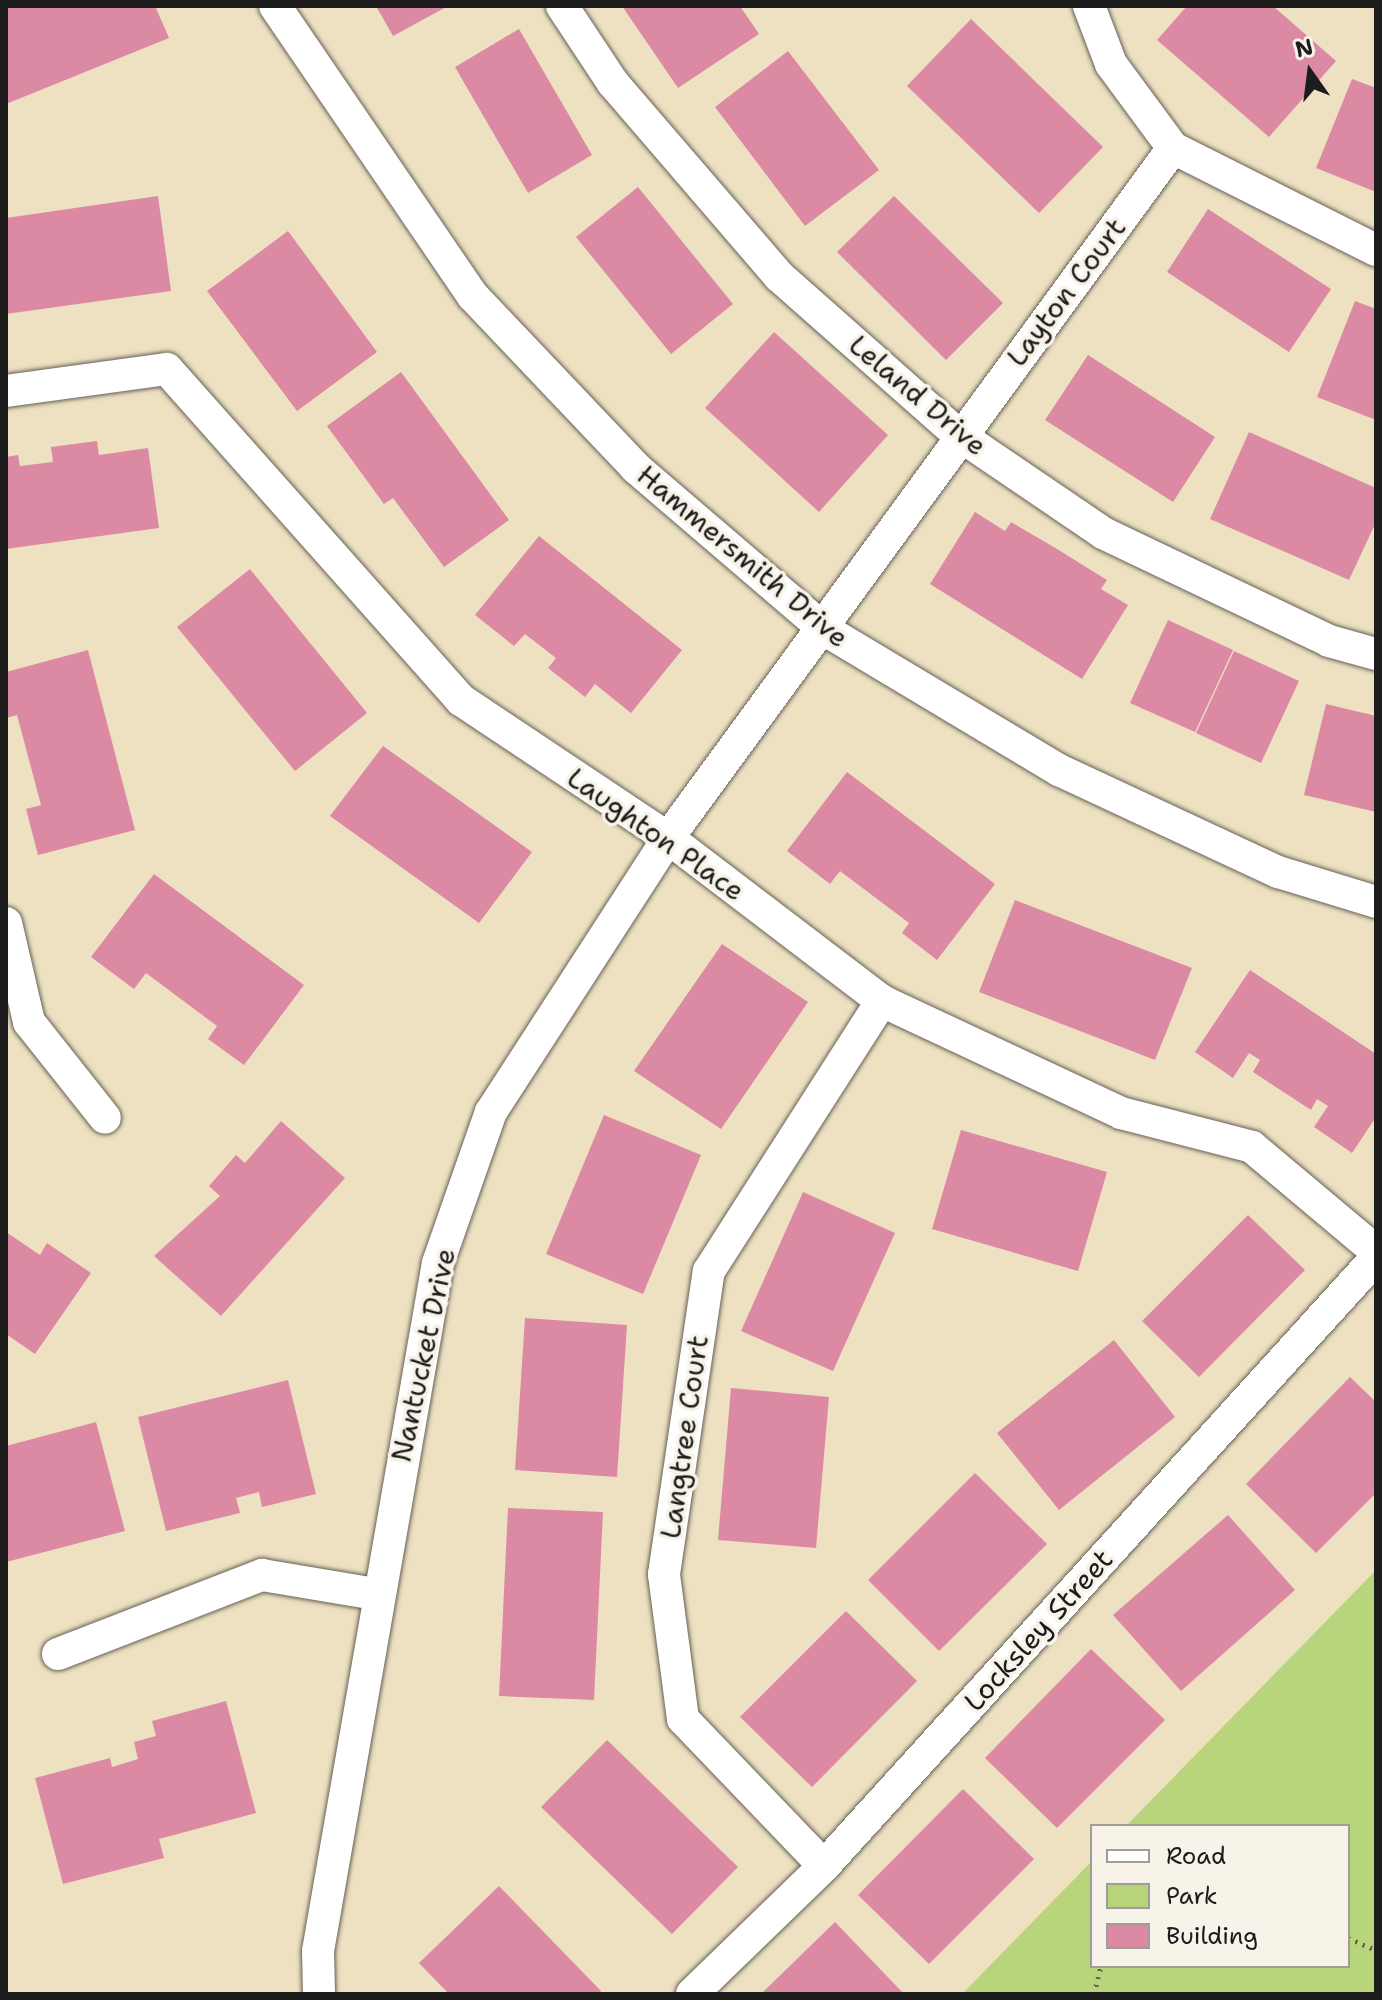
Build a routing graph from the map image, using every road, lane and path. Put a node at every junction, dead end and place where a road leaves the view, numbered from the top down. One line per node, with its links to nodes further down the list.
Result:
1 (275, 6): 8 (street, Hammersmith Drive)
2 (562, 6): 7 (street, Leland Drive)
3 (1089, 6): 4 (street)
4 (1173, 148): 5 (street); 7 (street, Layton Court)
5 (1376, 250)
6 (6, 391): 10 (street, Laughton Place)
7 (959, 435): 8 (street, Layton Court); 9 (street, Leland Drive)
8 (825, 630): 10 (street, Nantucket Drive); 11 (street, Hammersmith Drive)
9 (1376, 654)
10 (668, 838): 13 (street, Laughton Place); 17 (street, Nantucket Drive)
11 (1376, 902)
12 (6, 923): 14 (street)
13 (882, 1001): 15 (street, Laughton Place); 19 (street, Langtree Court)
14 (105, 1118)
15 (1376, 1251)
16 (1376, 1258): 19 (street, Locksley Street)
17 (375, 1594): 18 (street); 23 (street, Nantucket Drive)
18 (58, 1654)
19 (824, 1866): 24 (street, Locksley Street)
20 (1350, 1939): 21 (path)
21 (1376, 1950)
22 (1100, 1968): 25 (path)
23 (319, 1994)
24 (692, 1994)
25 (1094, 1994)

